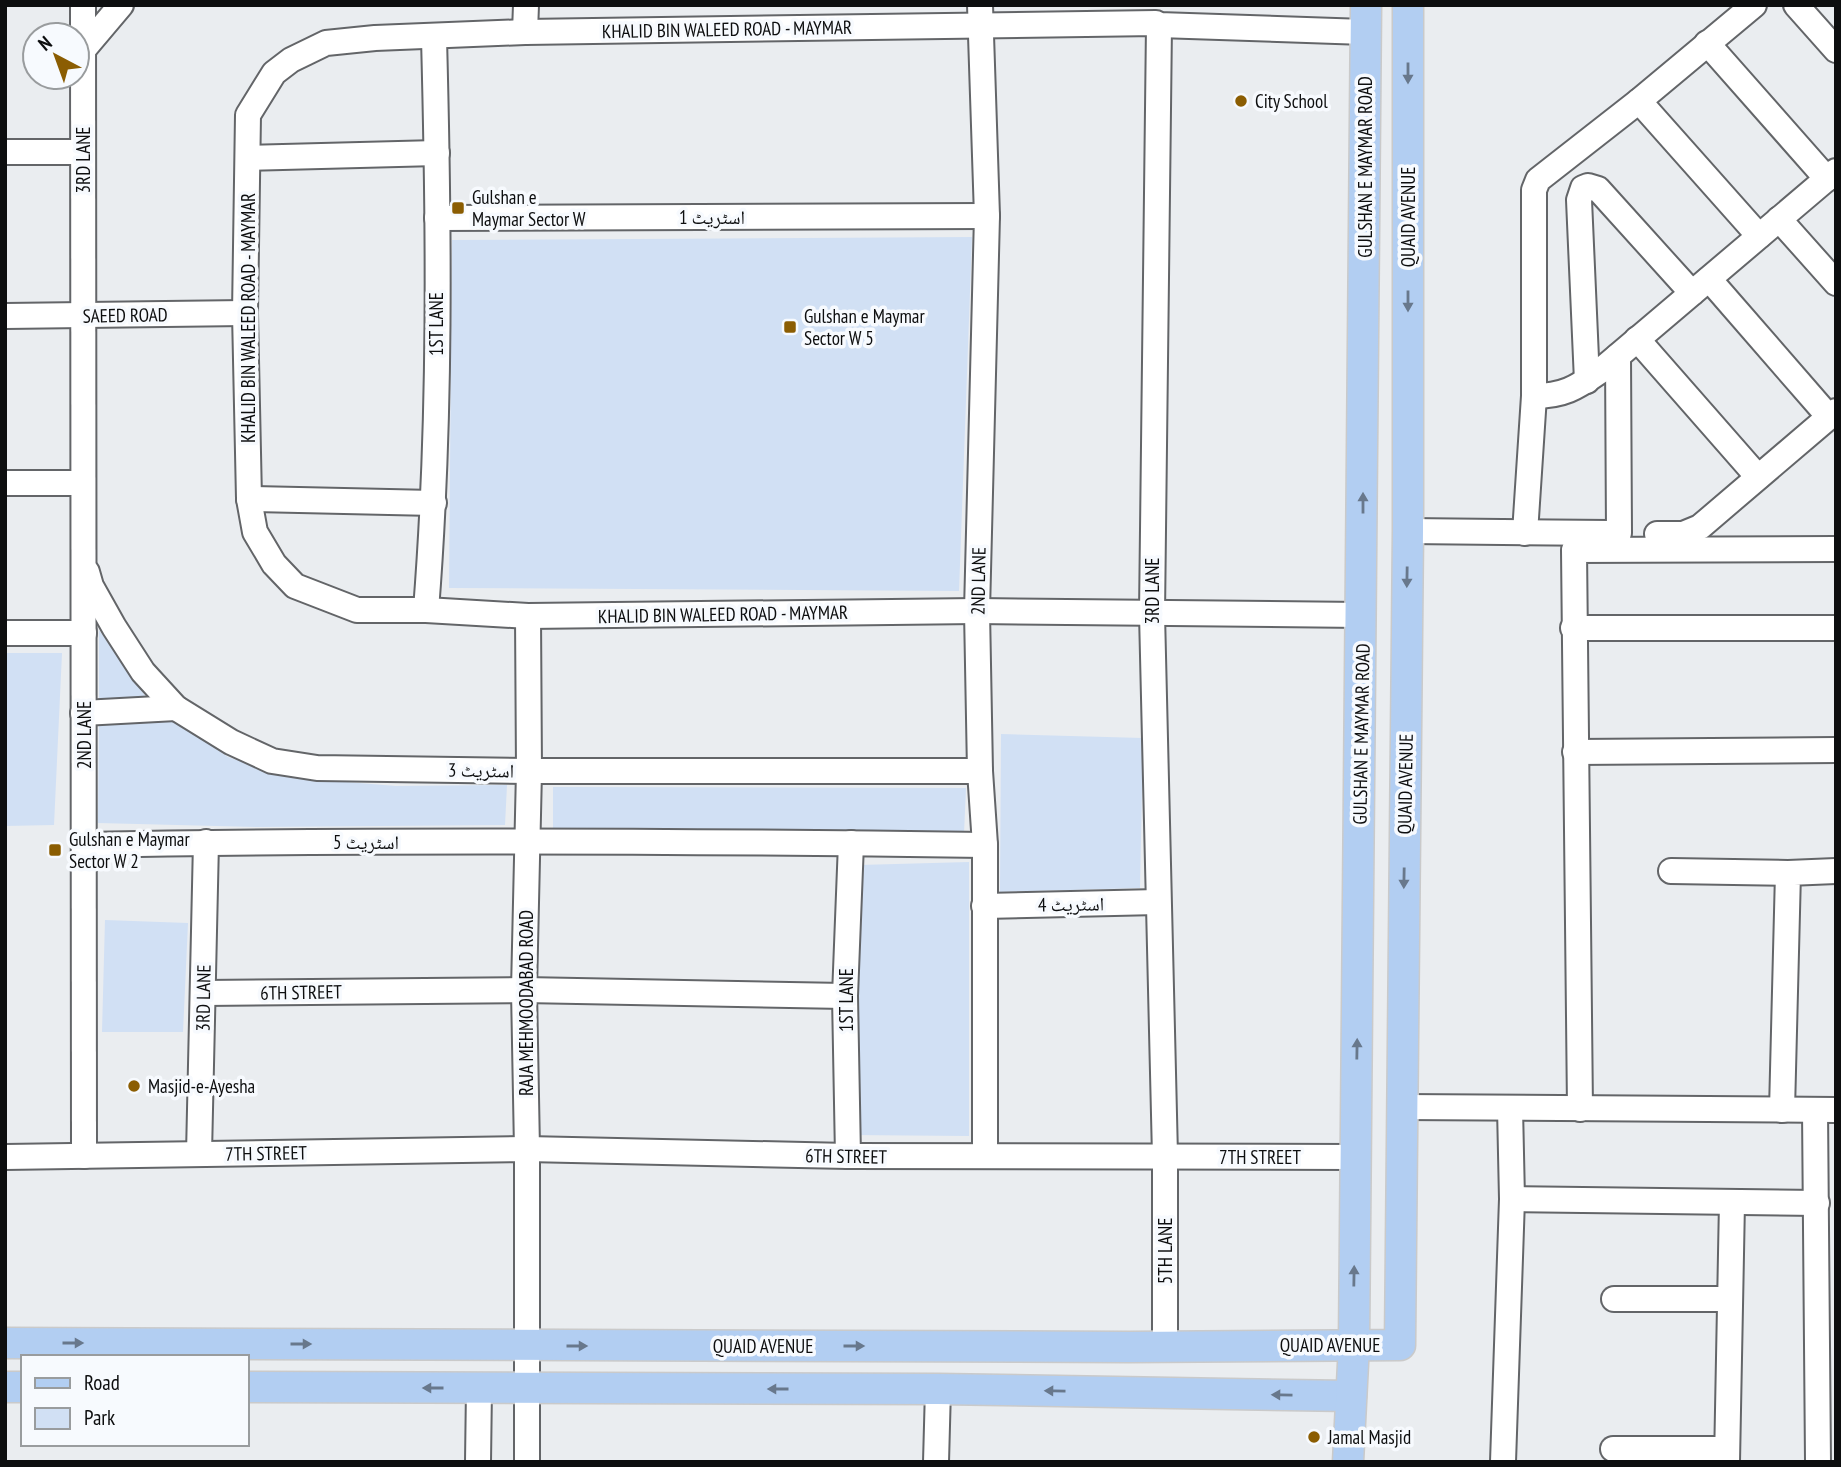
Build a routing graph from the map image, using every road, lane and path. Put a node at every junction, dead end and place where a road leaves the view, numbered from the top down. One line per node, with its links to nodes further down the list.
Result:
1 (121, 5): 11 (street)
2 (526, 5): 9 (street)
3 (1408, 5): 40 (main road, QUAID AVENUE, one-way to 40)
4 (1754, 5): 12 (street)
5 (1796, 5): 13 (street)
6 (980, 15): 7 (street, KHALID BIN WALEED ROAD - MAYMAR); 9 (street, KHALID BIN WALEED ROAD - MAYMAR); 21 (street, 2ND LANE)
7 (1157, 18): 8 (street, KHALID BIN WALEED ROAD - MAYMAR); 47 (street, 3RD LANE)
8 (1366, 19): 48 (main road, GULSHAN E MAYMAR ROAD, one-way to 8)
9 (525, 33): 10 (street, KHALID BIN WALEED ROAD - MAYMAR)
10 (434, 38): 18 (street, 1ST LANE); 19 (street, KHALID BIN WALEED ROAD - MAYMAR)
11 (91, 41)
12 (1707, 43): 15 (street); 20 (street)
13 (1836, 50)
14 (83, 91): 17 (street, 3RD LANE)
15 (1639, 102): 24 (street); 33 (street)
16 (5, 152): 17 (street)
17 (83, 152): 28 (street, 3RD LANE)
18 (437, 153): 19 (street); 22 (street, 1ST LANE)
19 (248, 158): 27 (street, KHALID BIN WALEED ROAD - MAYMAR)
20 (1831, 175): 23 (street)
21 (987, 216): 22 (street, اسٹریٹ 1); 46 (street, 2ND LANE)
22 (437, 218): 39 (street, 1ST LANE)
23 (1779, 219): 24 (street); 25 (street)
24 (1759, 236): 26 (street)
25 (1836, 283)
26 (1700, 286): 30 (street); 32 (street); 34 (street)
27 (245, 313): 28 (street, SAEED ROAD); 38 (street, KHALID BIN WALEED ROAD - MAYMAR)
28 (83, 315): 29 (street, SAEED ROAD); 37 (street, 2ND LANE)
29 (5, 316)
30 (1637, 339): 31 (street); 35 (street)
31 (1618, 356): 32 (street); 42 (street)
32 (1587, 381): 33 (street)
33 (1534, 396): 41 (street)
34 (1832, 414): 35 (street)
35 (1758, 477): 42 (street)
36 (5, 483): 37 (street)
37 (83, 483): 44 (street, 2ND LANE)
38 (249, 499): 39 (street); 45 (street, KHALID BIN WALEED ROAD - MAYMAR)
39 (435, 503): 45 (street, 1ST LANE)
40 (1408, 531): 41 (street); 73 (main road, QUAID AVENUE, one-way to 73)
41 (1525, 533): 42 (street)
42 (1619, 533)
43 (1836, 549): 50 (street)
44 (83, 557): 53 (street, 2ND LANE); 54 (street, اسٹریٹ 3)
45 (426, 610): 49 (street, KHALID BIN WALEED ROAD - MAYMAR)
46 (977, 611): 47 (street, KHALID BIN WALEED ROAD - MAYMAR); 49 (street, KHALID BIN WALEED ROAD - MAYMAR); 59 (street, 2ND LANE)
47 (1152, 614): 48 (street, KHALID BIN WALEED ROAD - MAYMAR); 68 (street, 3RD LANE)
48 (1362, 615): 85 (main road, GULSHAN E MAYMAR ROAD, one-way to 48)
49 (528, 616): 58 (street, RAJA MEHMOODABAD ROAD)
50 (1573, 628): 51 (street); 57 (street)
51 (1836, 628)
52 (5, 633): 53 (street)
53 (84, 633): 55 (street, 2ND LANE)
54 (176, 708): 55 (street); 58 (street, اسٹریٹ 3)
55 (83, 713): 63 (street, 2ND LANE)
56 (1836, 750): 57 (street)
57 (1575, 752): 75 (street)
58 (529, 771): 59 (street, اسٹریٹ 3); 61 (street, RAJA MEHMOODABAD ROAD)
59 (980, 771): 64 (street, 2ND LANE)
60 (206, 842): 61 (street, اسٹریٹ 5); 63 (street); 71 (street, 3RD LANE)
61 (527, 842): 62 (street); 70 (street, RAJA MEHMOODABAD ROAD)
62 (851, 843): 64 (street); 72 (street, 1ST LANE)
63 (84, 845): 80 (street, 2ND LANE)
64 (985, 845): 69 (street, 2ND LANE)
65 (1671, 871): 67 (street)
66 (1836, 872): 67 (street)
67 (1788, 873): 76 (street)
68 (1158, 902): 69 (street, اسٹریٹ 4); 83 (street, 3RD LANE)
69 (984, 906): 82 (street, 2ND LANE)
70 (524, 990): 71 (street, 6TH STREET); 72 (street); 78 (street, RAJA MEHMOODABAD ROAD)
71 (204, 993): 79 (street, 3RD LANE)
72 (845, 996): 81 (street, 1ST LANE)
73 (1402, 1107): 74 (street); 93 (main road, QUAID AVENUE)
74 (1510, 1108): 75 (street); 86 (street)
75 (1580, 1109): 76 (street)
76 (1782, 1110): 77 (street)
77 (1825, 1110): 88 (street)
78 (527, 1149): 79 (street, 7TH STREET); 81 (street, 6TH STREET); 94 (street, RAJA MEHMOODABAD ROAD)
79 (199, 1154): 80 (street, 7TH STREET)
80 (84, 1156): 84 (street, 7TH STREET)
81 (848, 1156): 82 (street, 6TH STREET)
82 (985, 1156): 83 (street, 6TH STREET)
83 (1165, 1156): 85 (street, 7TH STREET); 95 (street, 5TH LANE)
84 (5, 1157)
85 (1356, 1157): 93 (main road, GULSHAN E MAYMAR ROAD, one-way to 85)
86 (1512, 1199): 87 (street); 107 (street)
87 (1732, 1202): 88 (street); 90 (street)
88 (1817, 1203): 91 (street)
89 (1614, 1299): 90 (street)
90 (1730, 1299): 102 (street)
91 (1826, 1313): 108 (street)
92 (5, 1343): 94 (main road, QUAID AVENUE, one-way to 94)
93 (1354, 1344): 95 (main road, QUAID AVENUE); 100 (main road, GULSHAN E MAYMAR ROAD)
94 (527, 1346): 95 (main road, QUAID AVENUE, one-way to 95); 99 (street, RAJA MEHMOODABAD ROAD)
95 (1165, 1346)
96 (248, 1387): 97 (main road, one-way to 96)
97 (479, 1388): 99 (main road); 103 (street)
98 (938, 1389): 99 (main road, one-way to 99); 100 (main road, one-way to 98); 105 (street)
99 (526, 1390): 104 (street, RAJA MEHMOODABAD ROAD)
100 (1351, 1396): 106 (main road, GULSHAN E MAYMAR ROAD)
101 (1613, 1449): 102 (street)
102 (1727, 1455)
103 (478, 1462)
104 (527, 1462)
105 (936, 1462)
106 (1348, 1462)
107 (1503, 1462)
108 (1818, 1462)

